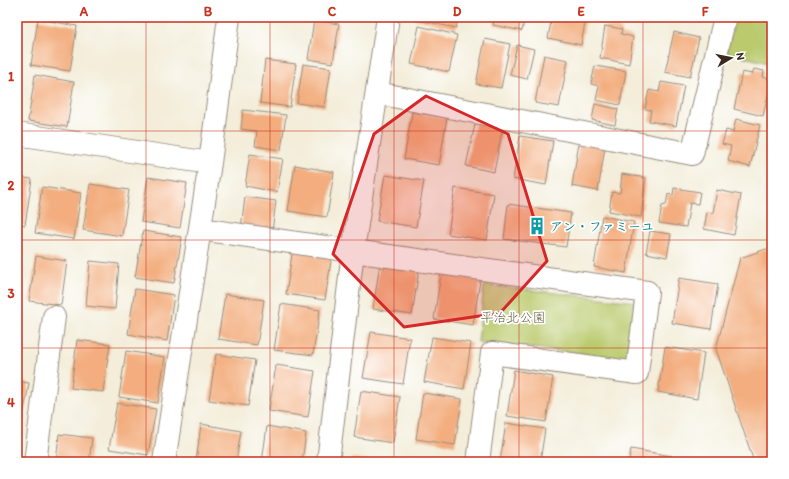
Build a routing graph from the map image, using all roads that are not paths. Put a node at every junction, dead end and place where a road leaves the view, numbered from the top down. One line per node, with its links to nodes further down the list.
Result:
1 (229, 17): 6 (street)
2 (388, 17): 4 (street)
3 (725, 17): 4 (street)
4 (377, 93): 8 (street)
5 (17, 134): 6 (street)
6 (210, 163): 7 (street)
7 (200, 229): 8 (street); 11 (street)
8 (353, 251): 12 (street); 13 (street)
9 (54, 317): 10 (street)
10 (35, 462)
11 (164, 462)
12 (328, 462)
13 (478, 462)

